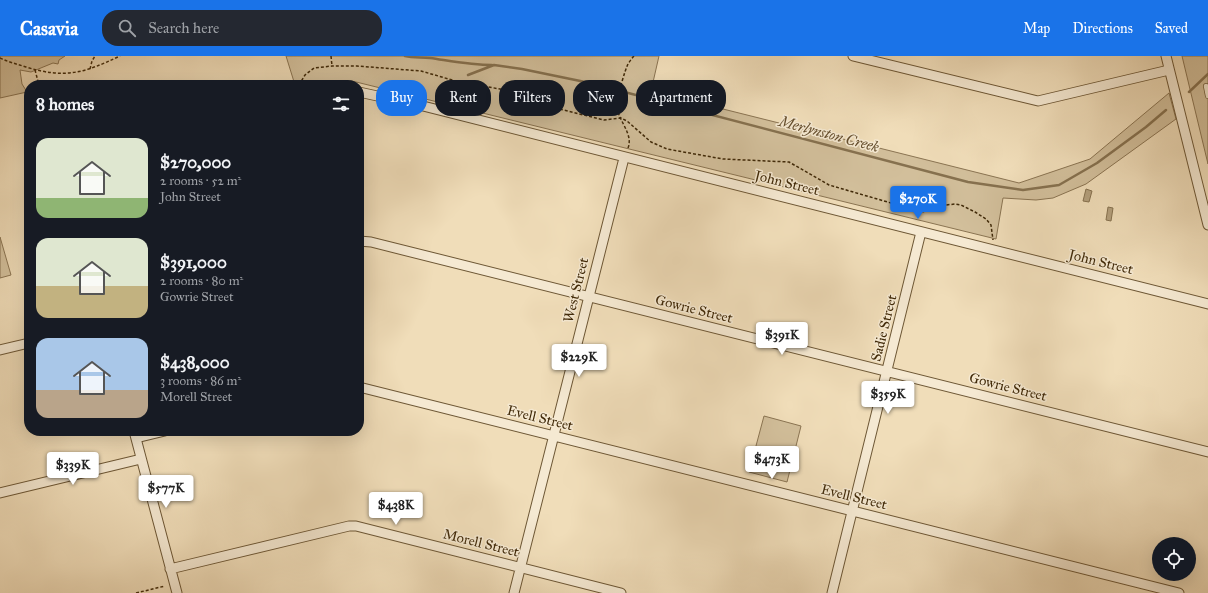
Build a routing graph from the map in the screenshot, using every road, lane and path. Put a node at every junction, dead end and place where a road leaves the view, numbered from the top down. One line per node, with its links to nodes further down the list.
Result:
1 (96, 56): 9 (path)
2 (120, 56): 9 (path)
3 (331, 56): 8 (path)
4 (634, 56): 17 (path)
5 (854, 56): 11 (street)
6 (1166, 56): 11 (street)
7 (0, 58): 10 (path)
8 (332, 66): 13 (path); 17 (path)
9 (90, 69): 10 (path)
10 (35, 70): 12 (path)
11 (1169, 70): 19 (street)
12 (38, 80)
13 (302, 80)
14 (1206, 86): 16 (lane)
15 (364, 93): 18 (street, John Street)
16 (1208, 96)
17 (620, 118): 18 (path); 22 (path)
18 (624, 158): 20 (street, John Street); 23 (street, West Street)
19 (1208, 225)
20 (921, 232): 22 (street, John Street); 27 (street, Sadie Street)
21 (364, 241): 23 (street, Gowrie Street)
22 (992, 250): 24 (street, John Street)
23 (589, 297): 27 (street, Gowrie Street); 30 (street, West Street)
24 (1208, 304)
25 (24, 344): 26 (street)
26 (0, 350)
27 (888, 372): 31 (street, Gowrie Street); 34 (street, Sadie Street)
28 (364, 389): 30 (street, Evell Street)
29 (135, 436): 32 (street)
30 (554, 436): 34 (street, Evell Street); 35 (street, West Street)
31 (1208, 452)
32 (141, 459): 33 (street); 36 (street)
33 (0, 492)
34 (852, 511): 42 (street, Sadie Street); 43 (street, Evell Street)
35 (520, 568): 36 (street, Morell Street); 40 (street, West Street); 41 (street, Morell Street)
36 (170, 569): 39 (street)
37 (166, 586): 38 (path)
38 (136, 593)
39 (176, 593)
40 (514, 593)
41 (621, 593)
42 (832, 593)
43 (1179, 593)

